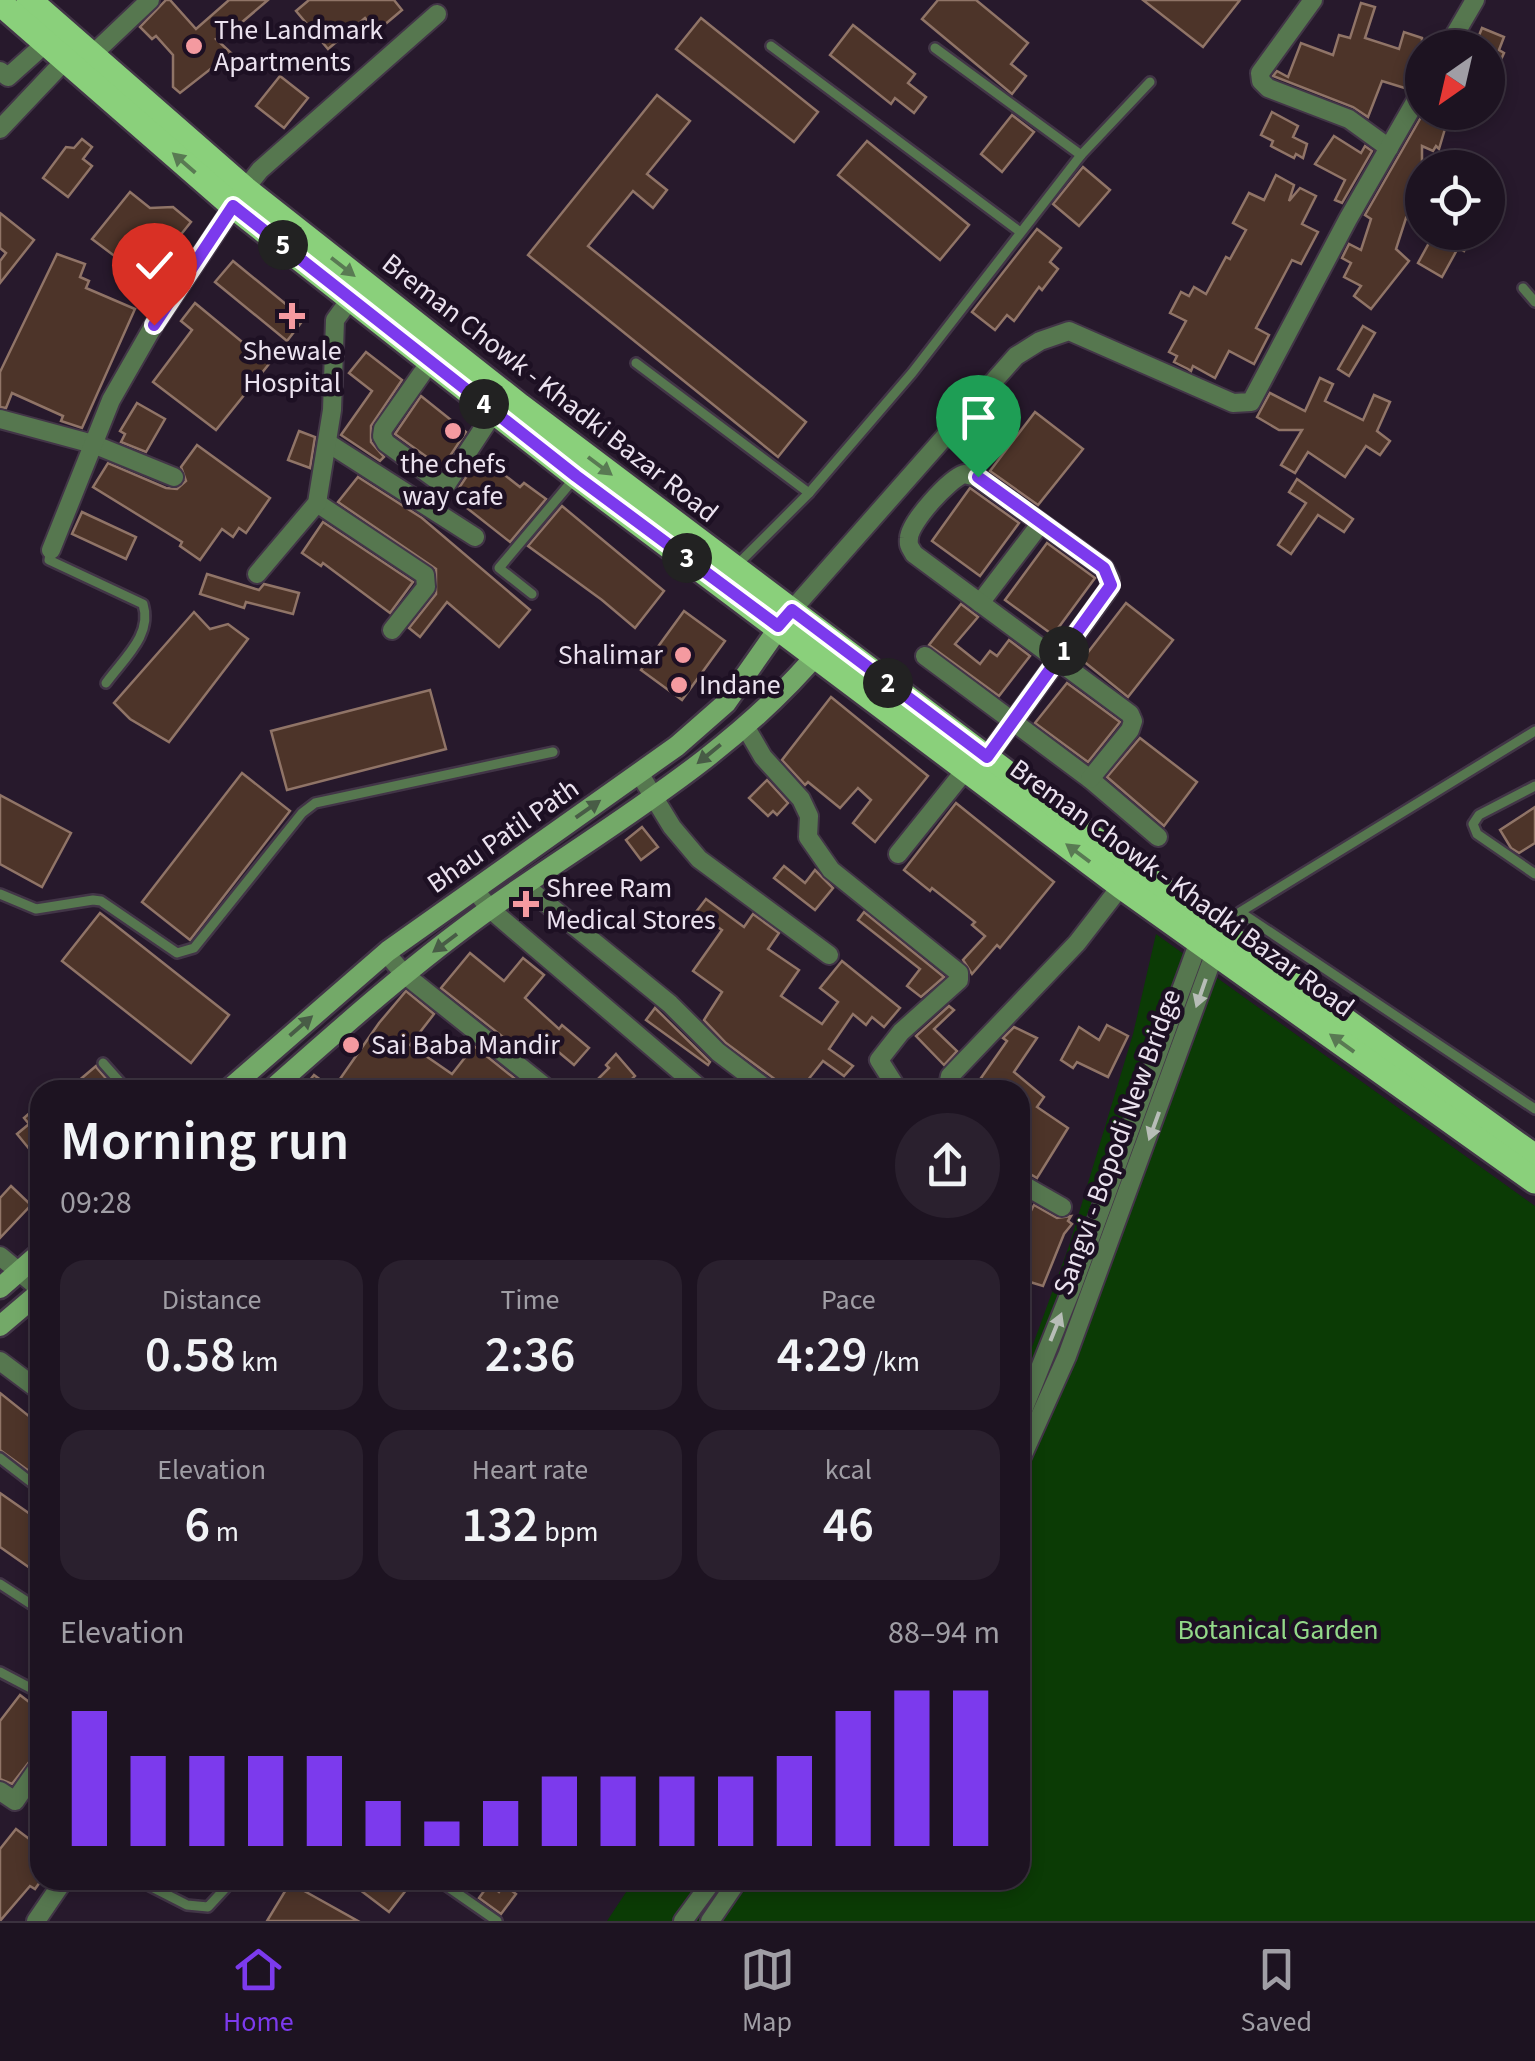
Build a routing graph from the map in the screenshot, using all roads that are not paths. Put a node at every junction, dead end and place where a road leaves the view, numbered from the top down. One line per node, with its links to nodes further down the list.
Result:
1 (28, 0): 11 (main road, Breman Chowk - Khadki Bazar Road)
2 (150, 0): 11 (street)
3 (1313, 0): 16 (street)
4 (1475, 0): 7 (street)
5 (0, 3): 8 (main road, Breman Chowk - Khadki Bazar Road)
6 (436, 14): 18 (street)
7 (1458, 30)
8 (46, 43): 11 (main road, Breman Chowk - Khadki Bazar Road); 12 (street)
9 (771, 46): 19 (lane)
10 (936, 48): 17 (lane)
11 (79, 53): 15 (street); 18 (main road, Breman Chowk - Khadki Bazar Road)
12 (0, 71)
13 (1150, 82): 17 (lane)
14 (1405, 119): 16 (street)
15 (0, 129)
16 (1388, 148): 42 (street)
17 (1082, 155): 19 (lane)
18 (239, 198): 21 (main road, Breman Chowk - Khadki Bazar Road); 28 (street); 38 (main road, Breman Chowk - Khadki Bazar Road, one-way to 38)
19 (1020, 231): 32 (lane)
20 (1523, 288): 22 (lane)
21 (351, 298): 23 (main road, Breman Chowk - Khadki Bazar Road); 27 (street)
22 (1535, 302)
23 (430, 362): 25 (main road, Breman Chowk - Khadki Bazar Road); 31 (street)
24 (636, 363): 32 (lane)
25 (494, 412): 29 (main road, Breman Chowk - Khadki Bazar Road); 31 (street)
26 (0, 419): 28 (street)
27 (328, 443): 33 (street); 34 (street)
28 (94, 444): 30 (street); 37 (street)
29 (576, 476): 40 (lane); 42 (main road, Breman Chowk - Khadki Bazar Road)
30 (174, 477)
31 (445, 486): 34 (street)
32 (809, 493): 38 (lane)
33 (317, 503): 39 (street); 43 (street)
34 (431, 506): 36 (street)
35 (1042, 523): 41 (street); 41 (street); 46 (street)
36 (475, 537)
37 (51, 550): 47 (lane)
38 (735, 567): 42 (main road, Breman Chowk - Khadki Bazar Road)
39 (257, 574)
40 (532, 594)
41 (980, 603): 46 (street)
42 (785, 618): 44 (main road, Breman Chowk - Khadki Bazar Road); 53 (main road, Bhau Patil Path)
43 (392, 630)
44 (823, 647): 49 (main road, Bhau Patil Path); 52 (main road, Breman Chowk - Khadki Bazar Road)
45 (925, 656): 48 (street)
46 (1058, 660): 48 (street); 54 (street)
47 (106, 682)
48 (1013, 722): 52 (street); 54 (street)
49 (744, 726): 56 (main road, Bhau Patil Path, one-way to 56); 81 (street)
50 (1535, 731): 67 (lane)
51 (553, 752): 65 (lane)
52 (977, 762): 59 (street); 62 (main road, Breman Chowk - Khadki Bazar Road)
53 (640, 772): 56 (street); 58 (main road, Bhau Patil Path, one-way to 53)
54 (1090, 779): 57 (street)
55 (1535, 786): 61 (lane)
56 (654, 794): 60 (main road, Bhau Patil Path); 69 (street)
57 (1158, 837)
58 (540, 843): 60 (main road); 64 (main road, Bhau Patil Path)
59 (898, 854)
60 (556, 863): 63 (main road, Bhau Patil Path)
61 (1535, 874)
62 (1127, 877): 67 (main road, Breman Chowk - Khadki Bazar Road); 82 (street)
63 (524, 885): 66 (main road, Bhau Patil Path); 80 (street)
64 (475, 890): 66 (street); 68 (main road, Bhau Patil Path)
65 (0, 894)
66 (490, 909): 70 (main road, Bhau Patil Path, one-way to 70); 79 (street)
67 (1220, 928): 71 (street, Sangvi - Bopodi New Bridge); 83 (lane); 84 (main road, Breman Chowk - Khadki Bazar Road); 85 (main road, Breman Chowk - Khadki Bazar Road, one-way to 67)
68 (386, 953): 70 (street); 73 (main road, Bhau Patil Path, one-way to 68)
69 (829, 956)
70 (404, 974): 77 (main road, Bhau Patil Path); 78 (street)
71 (1178, 1031): 97 (street, Sangvi - Bopodi New Bridge, one-way to 71); 98 (street, Sangvi - Bopodi New Bridge, one-way to 98)
72 (102, 1063): 74 (lane)
73 (258, 1064): 75 (main road, Bhau Patil Path); 76 (street)
74 (118, 1080)
75 (240, 1080)
76 (271, 1080)
77 (287, 1080)
78 (536, 1080)
79 (690, 1080)
80 (755, 1080)
81 (892, 1080)
82 (949, 1080)
83 (1535, 1109)
84 (1535, 1157)
85 (1535, 1181)
86 (1030, 1189): 87 (street)
87 (1062, 1207)
88 (0, 1256): 90 (street)
89 (30, 1262): 90 (main road)
90 (19, 1272): 91 (street); 92 (main road)
91 (30, 1281)
92 (0, 1288)
93 (30, 1299): 94 (main road)
94 (0, 1326)
95 (0, 1361): 96 (street)
96 (30, 1384)
97 (1030, 1394)
98 (1030, 1439)
99 (0, 1458): 100 (lane)
100 (30, 1481)
101 (0, 1584): 102 (lane)
102 (30, 1604)
103 (0, 1672): 104 (lane)
104 (30, 1688)
105 (30, 1780): 106 (street)
106 (0, 1791)
107 (57, 1890): 113 (street)
108 (158, 1890): 109 (lane)
109 (224, 1890)
110 (452, 1890): 114 (lane)
111 (705, 1890): 115 (street)
112 (731, 1890): 116 (street)
113 (36, 1921)
114 (497, 1921)
115 (684, 1921)
116 (710, 1921)

